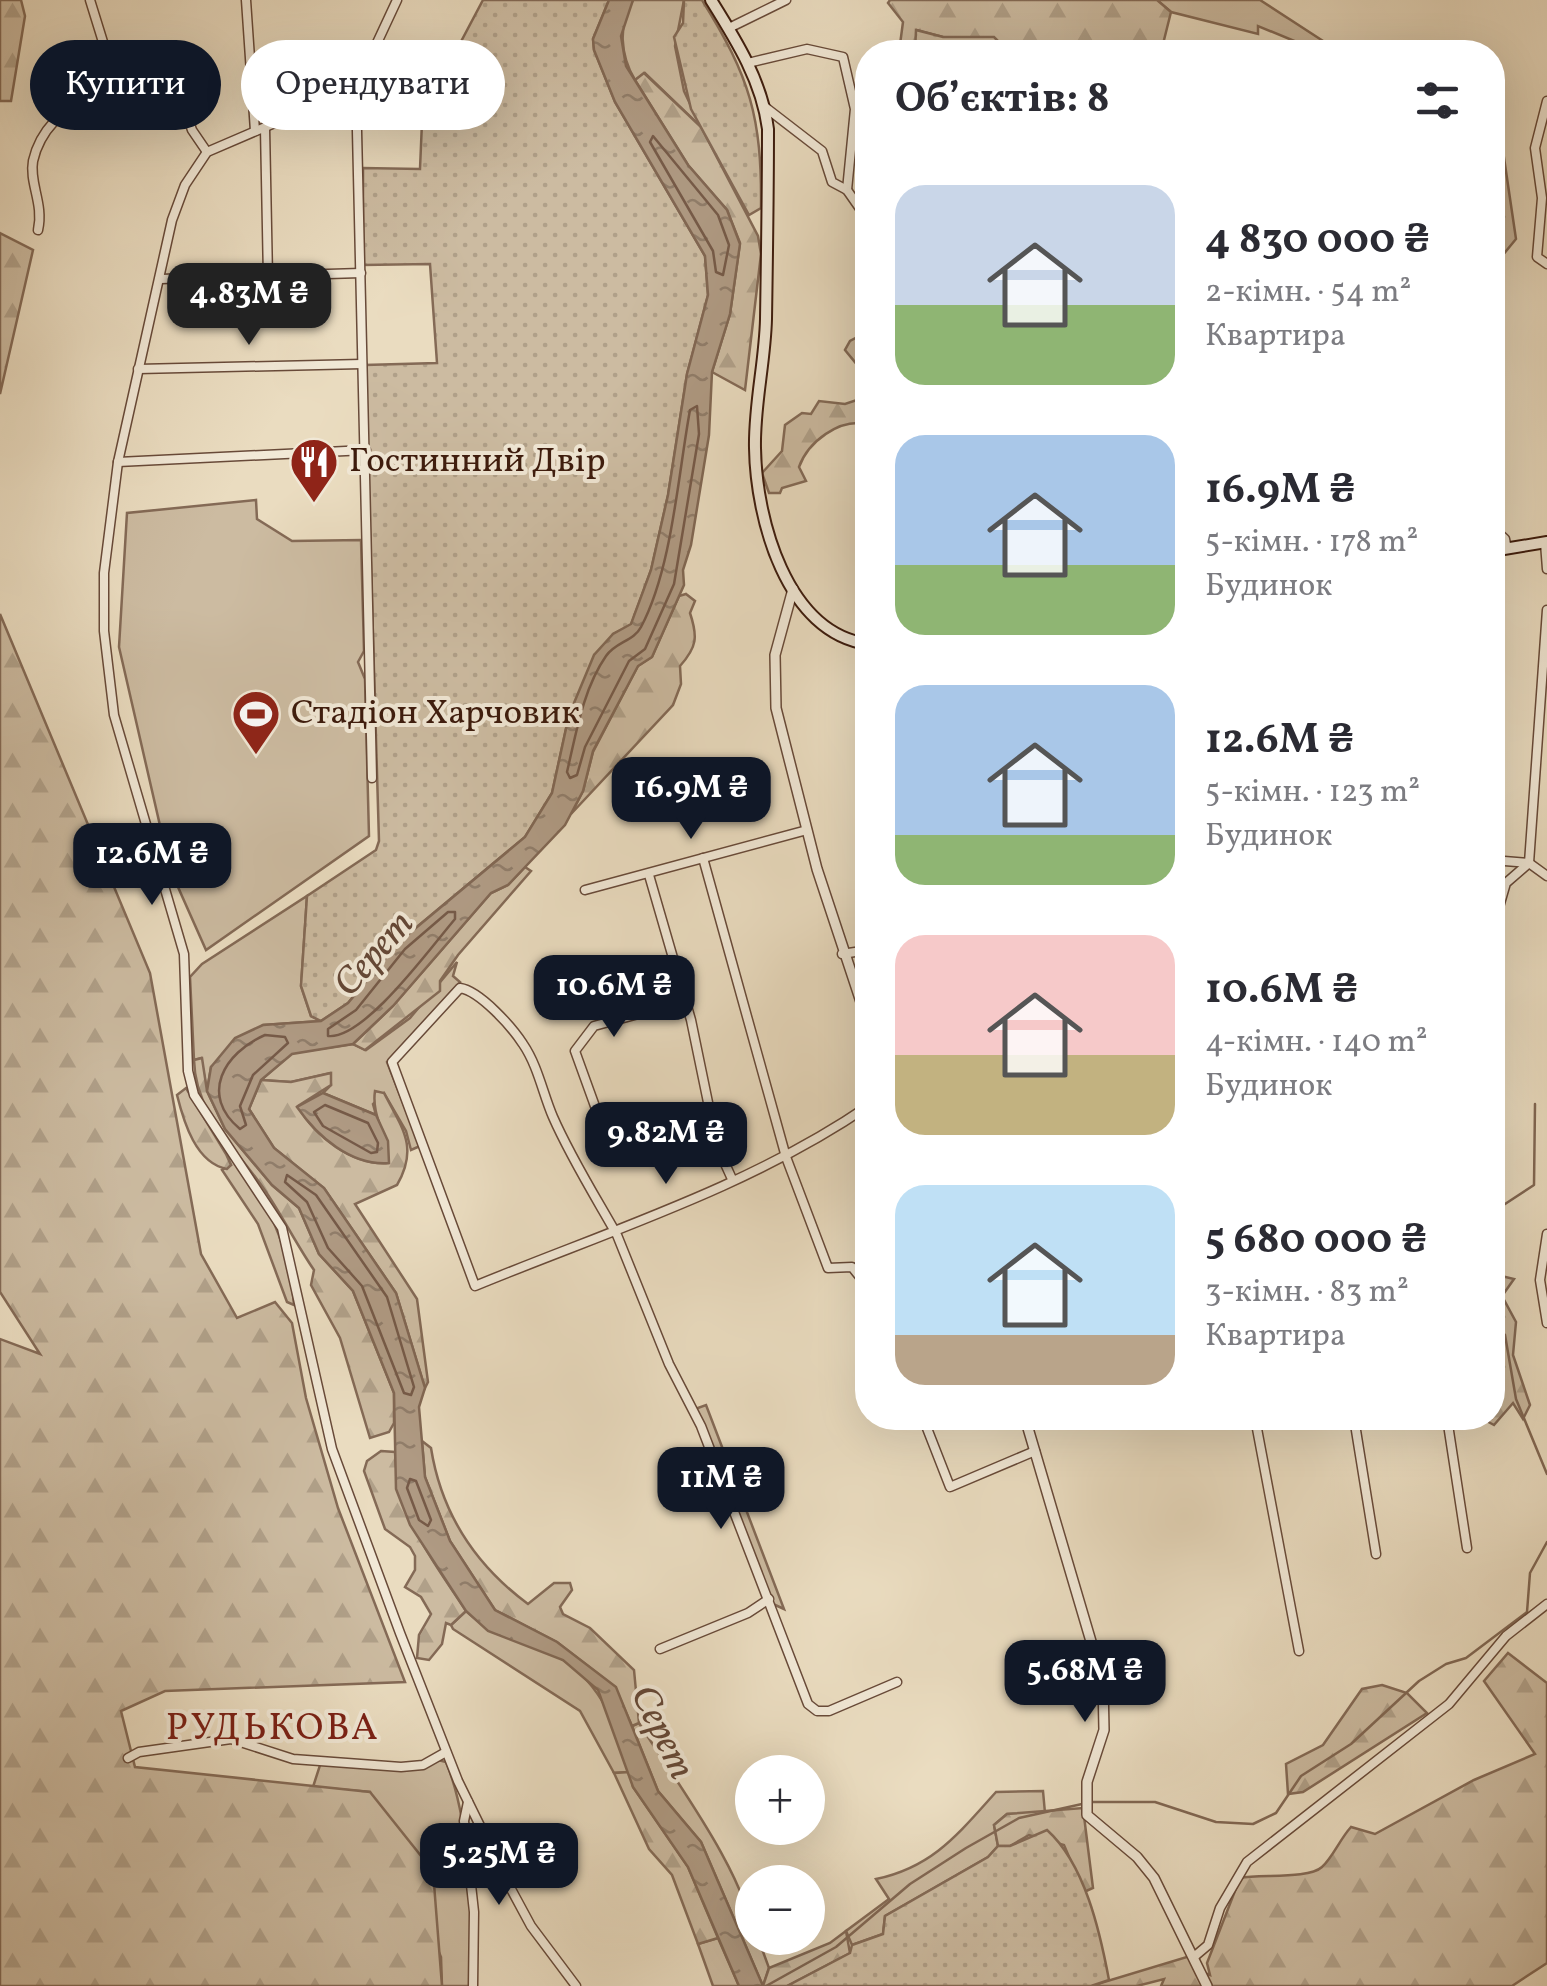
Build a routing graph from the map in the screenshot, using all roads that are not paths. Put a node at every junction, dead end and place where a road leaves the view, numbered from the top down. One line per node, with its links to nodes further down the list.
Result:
1 (90, 0): 7 (street)
2 (246, 0): 8 (street)
3 (397, 0): 9 (street)
4 (711, 0): 6 (main road)
5 (786, 0): 6 (street)
6 (729, 28): 10 (main road)
7 (104, 40)
8 (250, 40)
9 (378, 40)
10 (748, 63): 12 (main road); 20 (street)
11 (1547, 101): 17 (street)
12 (765, 107): 20 (street); 36 (main road)
13 (53, 130): 22 (street)
14 (192, 130): 19 (street)
15 (260, 130): 19 (street); 25 (street)
16 (357, 130): 24 (street)
17 (1535, 148): 18 (street); 23 (street)
18 (1547, 150)
19 (207, 152): 26 (street)
20 (847, 190): 21 (street)
21 (855, 201)
22 (38, 230)
23 (1547, 264)
24 (361, 273): 25 (street); 27 (street)
25 (268, 278): 26 (street)
26 (160, 279): 28 (street)
27 (362, 364): 28 (street); 29 (street)
28 (138, 369): 30 (street)
29 (366, 450): 30 (street); 39 (street)
30 (118, 462): 73 (street)
31 (1505, 538): 33 (street)
32 (1546, 543): 33 (main road); 35 (street)
33 (1508, 548): 34 (main road)
34 (1505, 549)
35 (1547, 569)
36 (793, 588): 38 (main road); 40 (street)
37 (1547, 610): 43 (street)
38 (855, 641)
39 (372, 778)
40 (807, 830): 41 (street); 49 (street)
41 (704, 858): 44 (street); 54 (street)
42 (1505, 861): 43 (street)
43 (1530, 864): 45 (street); 46 (street)
44 (649, 874): 47 (street); 51 (street)
45 (1547, 876)
46 (1505, 886)
47 (585, 890)
48 (855, 952): 49 (street)
49 (842, 954): 50 (street)
50 (855, 988)
51 (686, 1001): 52 (street); 55 (street)
52 (596, 1109)
53 (855, 1114): 54 (street)
54 (786, 1157): 55 (street); 58 (street)
55 (732, 1180): 56 (street)
56 (614, 1229): 56 (street); 68 (street)
57 (1547, 1234): 59 (street)
58 (855, 1271)
59 (1547, 1323)
60 (928, 1430): 65 (street)
61 (1029, 1430): 65 (street)
62 (1257, 1430): 71 (street)
63 (1356, 1430): 67 (street)
64 (1449, 1430): 66 (street)
65 (1035, 1451): 76 (street)
66 (1467, 1548)
67 (1376, 1554)
68 (769, 1599): 70 (street); 72 (street)
69 (1547, 1604): 76 (street)
70 (660, 1649)
71 (1299, 1651)
72 (897, 1682)
73 (446, 1752): 74 (street); 75 (street)
74 (128, 1758)
75 (468, 1802): 77 (street); 78 (street)
76 (1195, 1956): 79 (street)
77 (474, 1986)
78 (576, 1986)
79 (1208, 1986)

